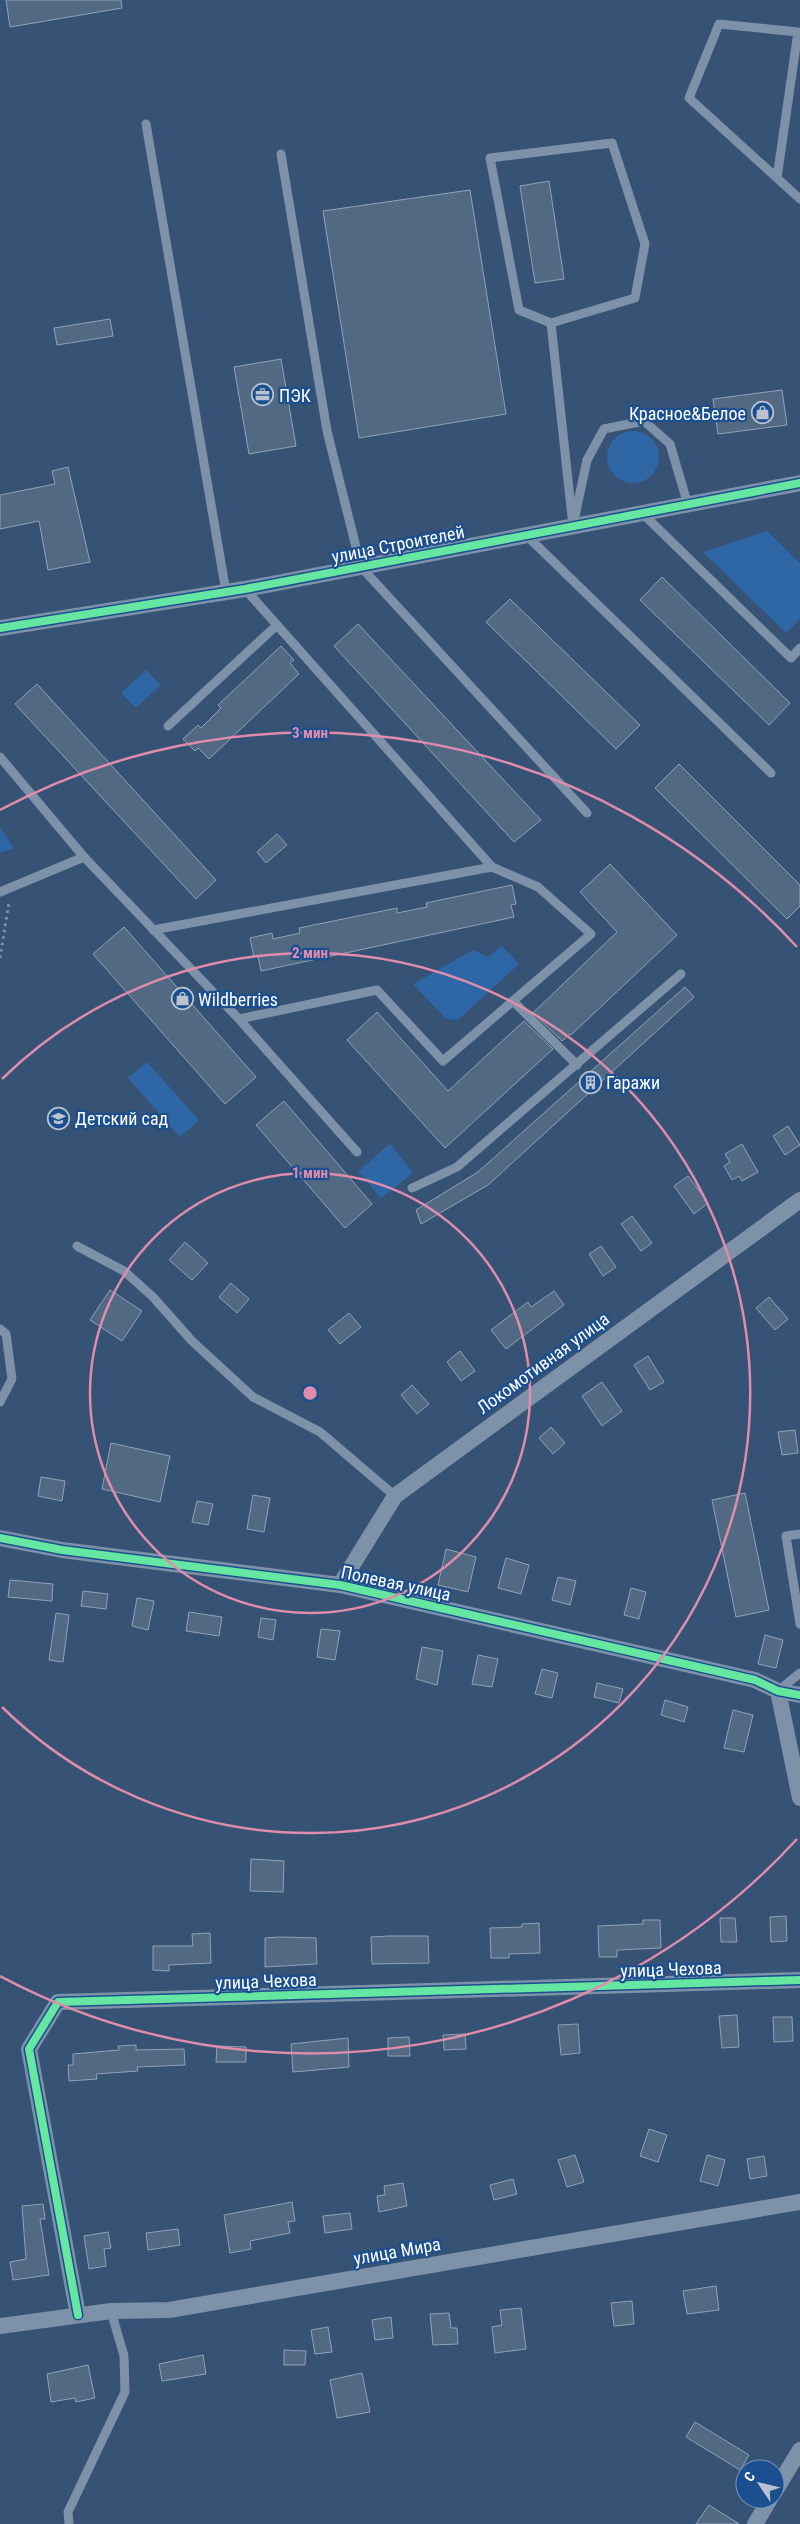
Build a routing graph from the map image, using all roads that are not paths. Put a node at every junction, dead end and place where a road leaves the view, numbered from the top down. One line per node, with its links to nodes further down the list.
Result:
1 (146, 124): 13 (lane)
2 (281, 154): 11 (lane)
3 (777, 178): 3 (lane); 4 (lane)
4 (800, 199)
5 (551, 323): 5 (lane); 9 (lane)
6 (800, 483): 7 (street, улица Строителей)
7 (688, 505): 8 (street, улица Строителей); 9 (lane)
8 (642, 513): 9 (street, улица Строителей); 16 (lane)
9 (573, 526): 10 (street, улица Строителей)
10 (526, 535): 11 (street, улица Строителей); 19 (lane)
11 (361, 567): 12 (street, улица Строителей); 20 (lane)
12 (245, 589): 13 (street, улица Строителей); 14 (lane)
13 (226, 592): 15 (street, улица Строителей)
14 (277, 625): 17 (lane); 22 (lane)
15 (0, 628)
16 (800, 648)
17 (168, 726)
18 (0, 757): 21 (lane)
19 (771, 773)
20 (587, 813)
21 (84, 857): 23 (lane); 24 (lane)
22 (492, 866): 24 (lane); 26 (lane)
23 (0, 892)
24 (153, 930): 27 (lane)
25 (681, 974): 28 (lane)
26 (513, 1001): 27 (lane); 28 (lane)
27 (239, 1020): 29 (lane)
28 (577, 1065): 30 (lane)
29 (357, 1152)
30 (412, 1188)
31 (800, 1200): 35 (street, Локомотивная улица)
32 (77, 1246): 35 (lane)
33 (0, 1329): 34 (lane)
34 (0, 1402)
35 (395, 1496): 38 (street, Локомотивная улица)
36 (800, 1534): 39 (lane)
37 (0, 1538): 38 (street, Полевая улица)
38 (340, 1585): 41 (street, Полевая улица)
39 (800, 1624)
40 (800, 1673): 41 (lane)
41 (778, 1691): 42 (street, Полевая улица); 43 (street)
42 (800, 1695)
43 (800, 1798)
44 (800, 1980): 47 (street, улица Чехова)
45 (800, 2202): 46 (street, улица Мира)
46 (111, 2311): 47 (street, улица Мира); 52 (lane)
47 (78, 2315): 48 (street, улица Мира)
48 (0, 2326)
49 (800, 2450): 50 (street)
50 (785, 2475)
51 (764, 2509): 53 (street)
52 (69, 2524)
53 (755, 2524)

